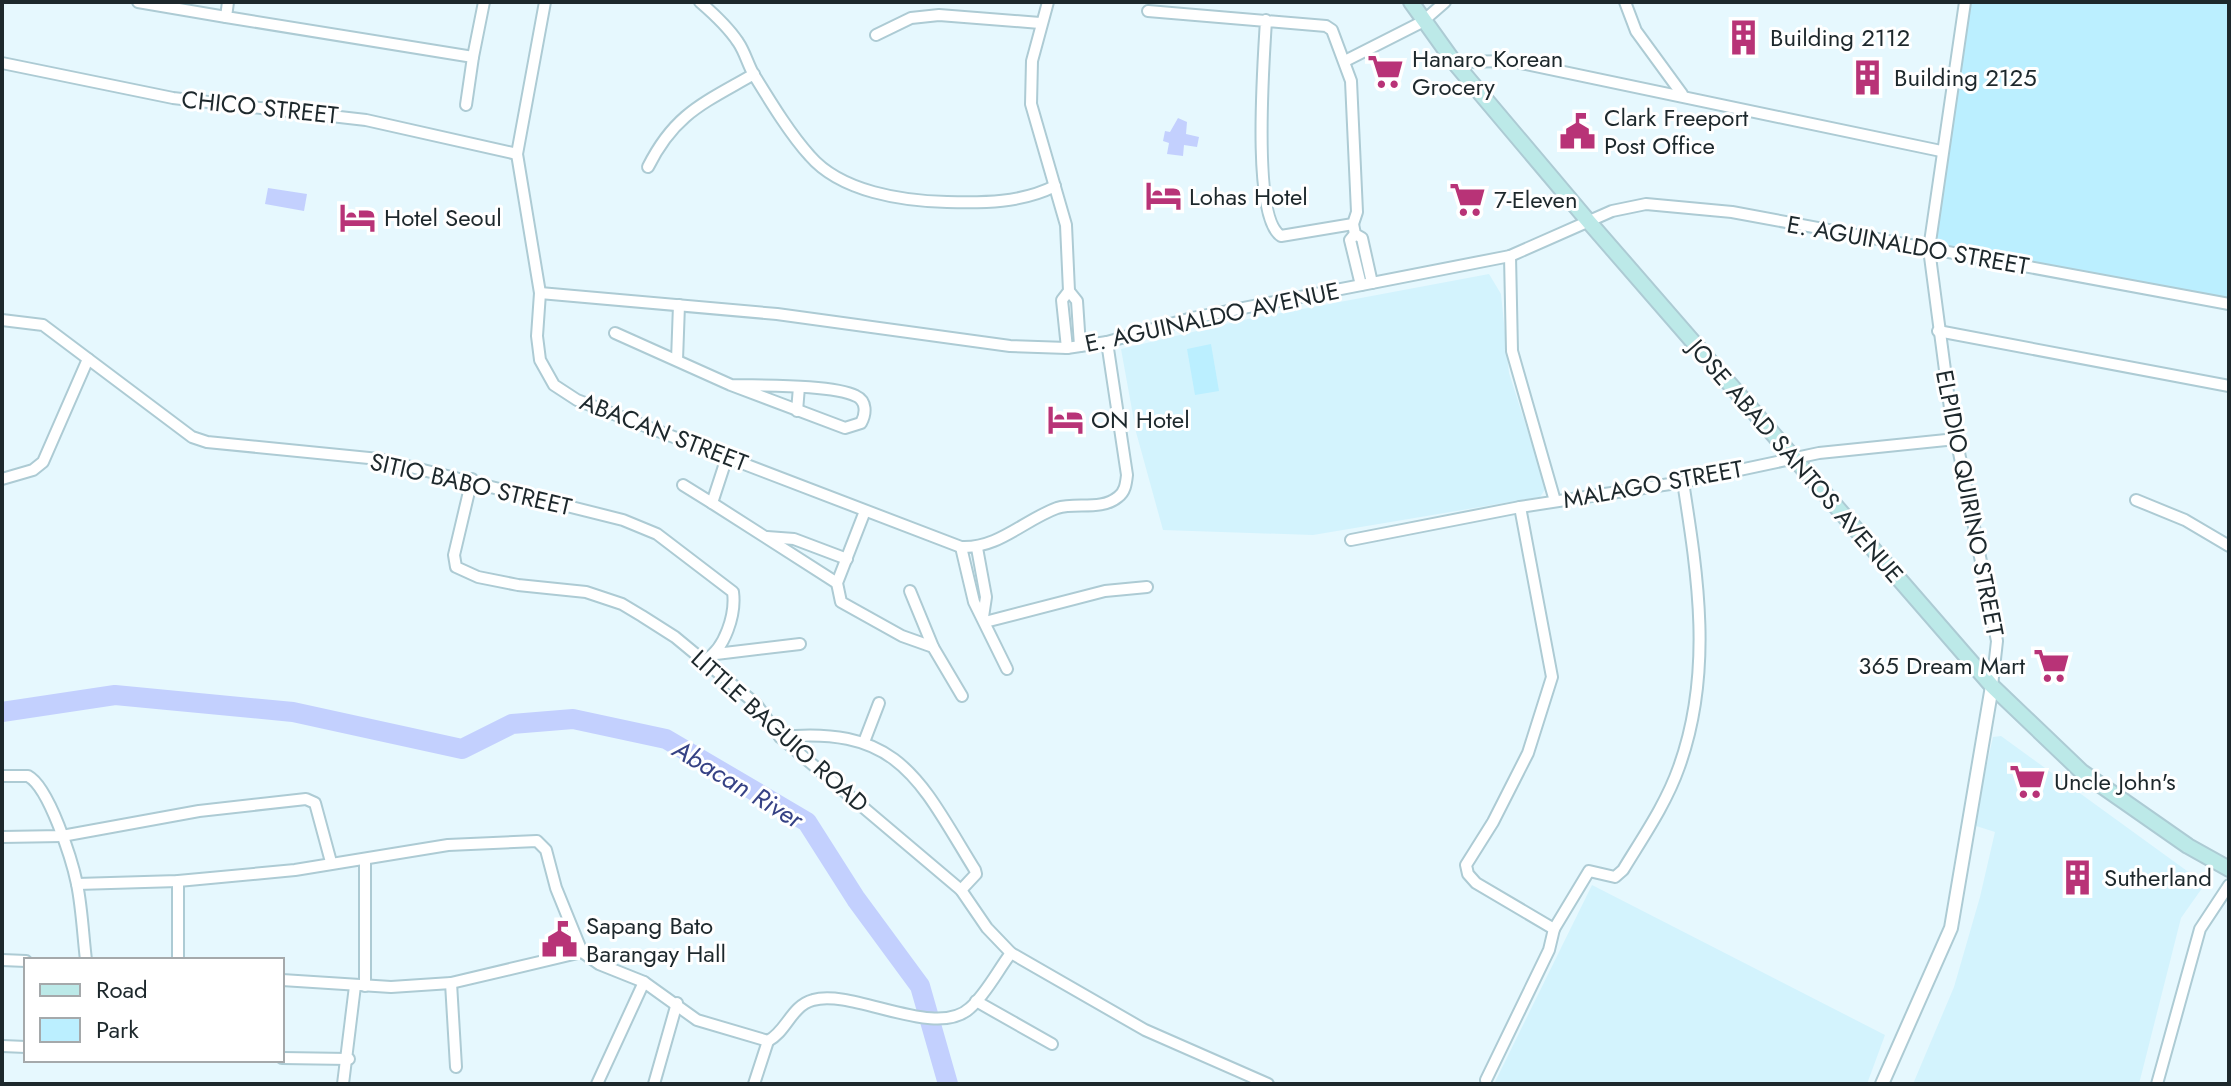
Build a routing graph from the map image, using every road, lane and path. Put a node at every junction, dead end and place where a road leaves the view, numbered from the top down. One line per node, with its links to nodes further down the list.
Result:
1 (138, 2): 12 (street)
2 (228, 2): 12 (street)
3 (484, 2): 17 (street)
4 (545, 2): 25 (street, ABACAN STREET)
5 (700, 2): 21 (street)
6 (1048, 2): 15 (street)
7 (1411, 2): 14 (main road, JOSE ABAD SANTOS AVENUE)
8 (1445, 2): 14 (street)
9 (1625, 2): 22 (street)
10 (1965, 2): 24 (street, ELPIDIO QUIRINO STREET)
11 (1148, 11): 13 (street)
12 (226, 17): 17 (street)
13 (1266, 20): 18 (street); 29 (street)
14 (1422, 22): 18 (street); 19 (main road, JOSE ABAD SANTOS AVENUE)
15 (1040, 23): 16 (street); 27 (street)
16 (876, 35)
17 (473, 57): 23 (street)
18 (1345, 61): 29 (street)
19 (1454, 62): 22 (street); 28 (main road, JOSE ABAD SANTOS AVENUE)
20 (2, 63): 25 (street, CHICO STREET)
21 (754, 74): 26 (street); 27 (street)
22 (1682, 94): 24 (street)
23 (466, 105)
24 (1941, 151): 30 (street, ELPIDIO QUIRINO STREET)
25 (517, 154): 34 (street, ABACAN STREET)
26 (648, 167)
27 (1055, 186): 33 (street)
28 (1589, 222): 30 (street, E. AGUINALDO STREET); 31 (street, E. AGUINALDO AVENUE); 51 (main road, JOSE ABAD SANTOS AVENUE)
29 (1354, 229): 32 (street)
30 (1929, 249): 35 (street, E. AGUINALDO STREET); 38 (street, ELPIDIO QUIRINO STREET)
31 (1510, 256): 32 (street, E. AGUINALDO AVENUE); 57 (street)
32 (1366, 284): 40 (street, E. AGUINALDO AVENUE)
33 (1069, 291): 41 (street); 42 (street)
34 (540, 293): 36 (street, E. AGUINALDO AVENUE); 50 (street, ABACAN STREET)
35 (2229, 304)
36 (679, 305): 42 (street, E. AGUINALDO AVENUE); 44 (street)
37 (2, 320): 43 (street, SITIO BABO STREET)
38 (1938, 331): 46 (street); 49 (street, ELPIDIO QUIRINO STREET)
39 (615, 333): 44 (street)
40 (1107, 342): 41 (street, E. AGUINALDO AVENUE); 65 (street, ABACAN STREET)
41 (1080, 346): 42 (street, E. AGUINALDO AVENUE)
42 (1067, 348)
43 (88, 359): 52 (street); 53 (street, SITIO BABO STREET)
44 (677, 360): 45 (street)
45 (731, 385): 47 (street); 48 (street)
46 (2229, 386)
47 (799, 387): 48 (street); 48 (street)
48 (797, 411)
49 (1956, 439): 51 (street, MALAGO STREET); 76 (street, ELPIDIO QUIRINO STREET)
50 (727, 457): 58 (street); 60 (street, ABACAN STREET)
51 (1793, 460): 54 (street, MALAGO STREET); 76 (main road, JOSE ABAD SANTOS AVENUE)
52 (2, 479)
53 (472, 479): 73 (street, SITIO BABO STREET); 74 (street, LITTLE BAGUIO ROAD)
54 (1683, 482): 57 (street, MALAGO STREET); 91 (street)
55 (683, 485): 58 (street)
56 (2136, 500): 63 (street)
57 (1555, 501): 59 (street, MALAGO STREET)
58 (712, 503): 61 (street)
59 (1520, 507): 62 (street, MALAGO STREET); 91 (street)
60 (865, 511): 64 (street, ABACAN STREET); 66 (street)
61 (765, 537): 66 (street); 67 (street)
62 (1351, 540)
63 (2229, 546)
64 (961, 547): 65 (street, ABACAN STREET); 70 (street)
65 (977, 548): 70 (street)
66 (847, 559): 67 (street)
67 (837, 583): 72 (street)
68 (1147, 587): 70 (street)
69 (910, 591): 72 (street)
70 (984, 619): 75 (street)
71 (800, 644): 73 (street)
72 (933, 647): 77 (street)
73 (716, 654): 74 (street)
74 (705, 660): 79 (street, LITTLE BAGUIO ROAD)
75 (1007, 669)
76 (1992, 686): 86 (main road, JOSE ABAD SANTOS AVENUE); 117 (street, ELPIDIO QUIRINO STREET)
77 (962, 696)
78 (879, 703): 80 (street)
79 (780, 737): 80 (street); 90 (street, LITTLE BAGUIO ROAD)
80 (864, 742): 90 (street)
81 (2, 776): 82 (street)
82 (62, 836): 83 (street); 85 (street); 88 (street)
83 (2, 837)
84 (365, 860): 85 (street); 92 (street); 101 (street)
85 (331, 862): 87 (street)
86 (2229, 868)
87 (178, 881): 88 (street); 95 (street)
88 (77, 884): 94 (street)
89 (2229, 885): 118 (street)
90 (961, 890): 93 (street, LITTLE BAGUIO ROAD)
91 (1554, 929): 111 (street)
92 (582, 952): 99 (street); 100 (street)
93 (1011, 953): 102 (street); 116 (street, LITTLE BAGUIO ROAD)
94 (86, 958)
95 (178, 958)
96 (2, 960): 97 (street)
97 (24, 961)
98 (284, 980): 101 (street)
99 (644, 982): 103 (street); 113 (street)
100 (451, 983): 101 (street); 110 (street)
101 (360, 986): 109 (street)
102 (976, 1001): 104 (street); 105 (street)
103 (677, 1003): 104 (street); 114 (street)
104 (768, 1041): 115 (street)
105 (1052, 1044)
106 (2, 1046): 107 (street)
107 (24, 1047)
108 (284, 1058): 109 (street)
109 (349, 1059): 112 (street)
110 (456, 1067)
111 (1486, 1080)
112 (343, 1084)
113 (597, 1084)
114 (654, 1084)
115 (754, 1084)
116 (1268, 1084)
117 (1882, 1084)
118 (2157, 1084)

